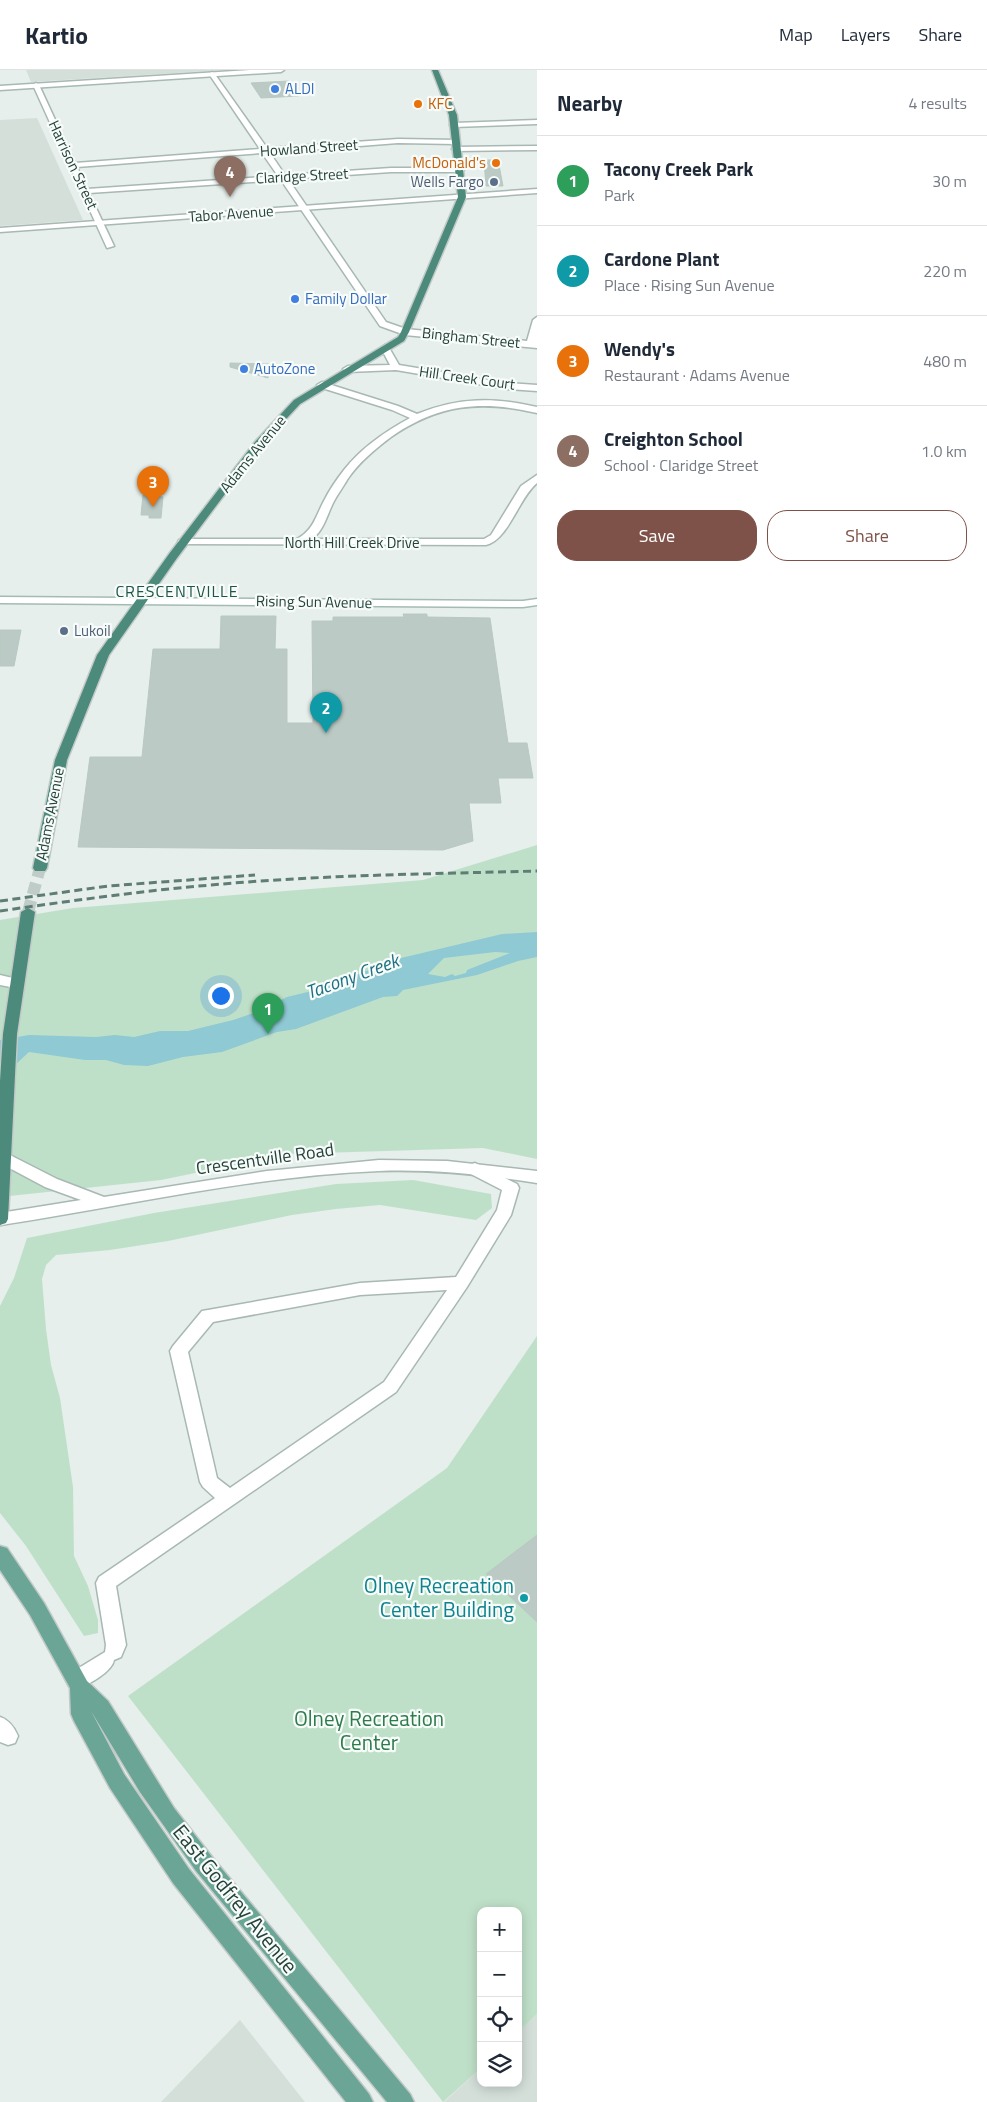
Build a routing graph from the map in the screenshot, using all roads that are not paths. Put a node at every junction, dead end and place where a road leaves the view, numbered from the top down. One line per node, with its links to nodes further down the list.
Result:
1 (281, 70): 3 (street)
2 (435, 70): 7 (highway, Adams Avenue)
3 (212, 74): 4 (street); 10 (street, Hill Creek Court)
4 (36, 85): 5 (street); 11 (street, Harrison Street)
5 (0, 88)
6 (537, 122): 7 (street)
7 (454, 125): 8 (highway, Adams Avenue)
8 (456, 146): 9 (street, Howland Street); 10 (street, Howland Street); 12 (highway, Adams Avenue)
9 (537, 148)
10 (266, 151): 11 (street, Howland Street); 13 (street, Hill Creek Court)
11 (73, 164): 14 (street, Harrison Street)
12 (460, 170): 13 (street, Claridge Street); 16 (highway, Adams Avenue)
13 (284, 177): 14 (street, Claridge Street); 17 (street, Hill Creek Court)
14 (85, 191): 18 (street, Harrison Street)
15 (537, 191): 16 (street, Tabor Avenue)
16 (462, 197): 17 (street, Tabor Avenue); 21 (highway, Adams Avenue)
17 (304, 208): 18 (street, Tabor Avenue); 23 (street, Hill Creek Court)
18 (100, 224): 19 (street, Tabor Avenue); 20 (street, Harrison Street)
19 (0, 230)
20 (110, 246)
21 (411, 317): 23 (street); 24 (highway, Adams Avenue)
22 (537, 320): 25 (street)
23 (382, 322): 24 (street, Bingham Street); 26 (street, Hill Creek Court)
24 (405, 332): 25 (street, Bingham Street); 26 (highway, Adams Avenue)
25 (534, 345)
26 (388, 346): 27 (street, Hill Creek Court); 28 (highway, Adams Avenue)
27 (396, 367): 28 (street, Hill Creek Court); 30 (street, Hill Creek Court)
28 (348, 369): 29 (highway, Adams Avenue)
29 (322, 385): 34 (street); 37 (highway, Adams Avenue)
30 (507, 386): 31 (street, Hill Creek Court); 32 (street)
31 (537, 388)
32 (500, 403): 33 (street); 34 (street)
33 (537, 410)
34 (416, 417): 36 (street)
35 (537, 478): 39 (street, North Hill Creek Drive)
36 (319, 528): 38 (street); 39 (street)
37 (183, 542): 38 (street, North Hill Creek Drive); 41 (highway, Adams Avenue)
38 (298, 543): 39 (street, North Hill Creek Drive)
39 (342, 543)
40 (0, 600): 41 (street, Rising Sun Avenue)
41 (141, 600): 42 (street, Rising Sun Avenue); 43 (highway, Adams Avenue)
42 (537, 602)
43 (40, 868)
44 (28, 912): 46 (highway)
45 (0, 980): 46 (street)
46 (16, 983): 47 (highway)
47 (2, 1160): 50 (street); 51 (highway)
48 (475, 1169): 49 (street, Crescentville Road); 50 (street, Crescentville Road); 52 (street)
49 (537, 1177)
50 (106, 1203): 51 (street, Crescentville Road)
51 (0, 1220)
52 (461, 1283): 53 (street); 53 (street)
53 (229, 1498): 55 (street)
54 (0, 1554): 55 (main road, East Godfrey Avenue)
55 (78, 1684): 56 (main road, East Godfrey Avenue); 57 (main road, East Godfrey Avenue)
56 (361, 2102)
57 (402, 2102)

